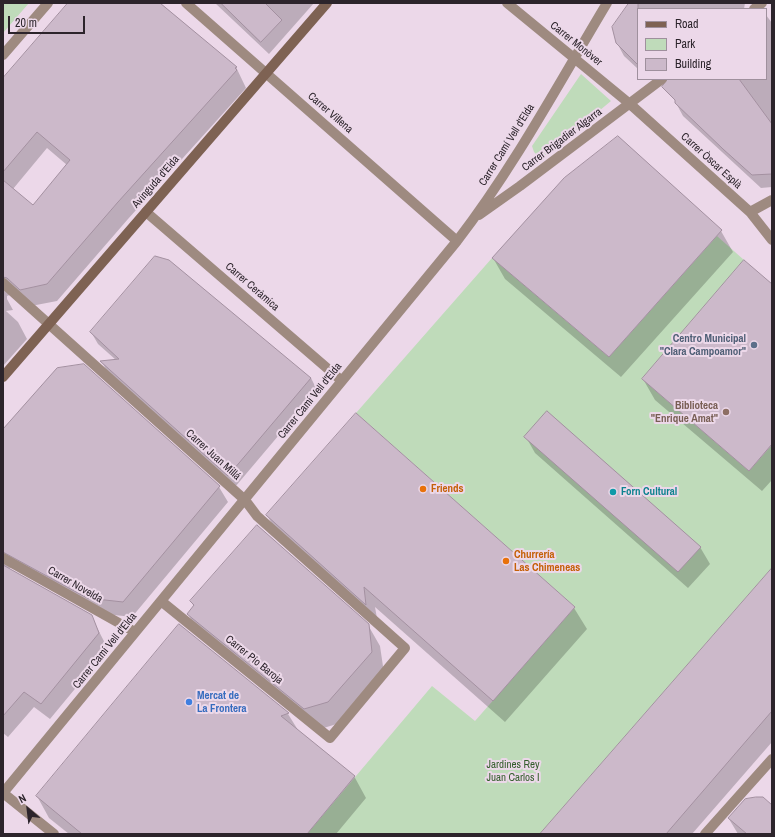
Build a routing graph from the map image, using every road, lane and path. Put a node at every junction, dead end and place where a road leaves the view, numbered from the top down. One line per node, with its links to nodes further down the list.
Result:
1 (48, 3): 6 (street)
2 (186, 3): 8 (street, Carrer Villena)
3 (327, 3): 8 (street, Avinguda d'Elda)
4 (507, 3): 7 (street, Carrer Monòver)
5 (607, 3): 7 (street, Carrer Camí Vell d'Elda)
6 (3, 55)
7 (574, 58): 10 (street, Carrer Monòver); 14 (street, Carrer Camí Vell d'Elda)
8 (266, 73): 12 (street, Avinguda d'Elda); 16 (street, Carrer Villena)
9 (661, 80): 10 (street, Carrer Brigadier Algarra)
10 (630, 104): 13 (street, Carrer Òscar Esplà); 14 (street, Carrer Brigadier Algarra)
11 (772, 200): 13 (street)
12 (146, 212): 18 (street, Avinguda d'Elda); 20 (street, Carrer Ceràmica)
13 (750, 212): 15 (street, Carrer Òscar Esplà)
14 (475, 218): 16 (street, Carrer Camí Vell d'Elda)
15 (772, 240)
16 (457, 241): 20 (street, Carrer Camí Vell d'Elda)
17 (3, 283): 18 (street, Carrer Juan Millá)
18 (49, 325): 19 (street, Avinguda d'Elda); 21 (street, Carrer Juan Millá)
19 (3, 377)
20 (342, 381): 21 (street, Carrer Camí Vell d'Elda)
21 (245, 500): 23 (street, Carrer Camí Vell d'Elda); 25 (street, Carrer Juan Millá)
22 (3, 558): 24 (street, Carrer Novelda)
23 (161, 601): 24 (street, Carrer Camí Vell d'Elda); 25 (street, Carrer Pío Baroja)
24 (135, 632): 27 (street, Carrer Camí Vell d'Elda)
25 (330, 738)
26 (772, 759): 30 (street)
27 (7, 781): 28 (street, Carrer Camí Vell d'Elda)
28 (3, 793): 29 (street)
29 (54, 834)
30 (705, 834)

